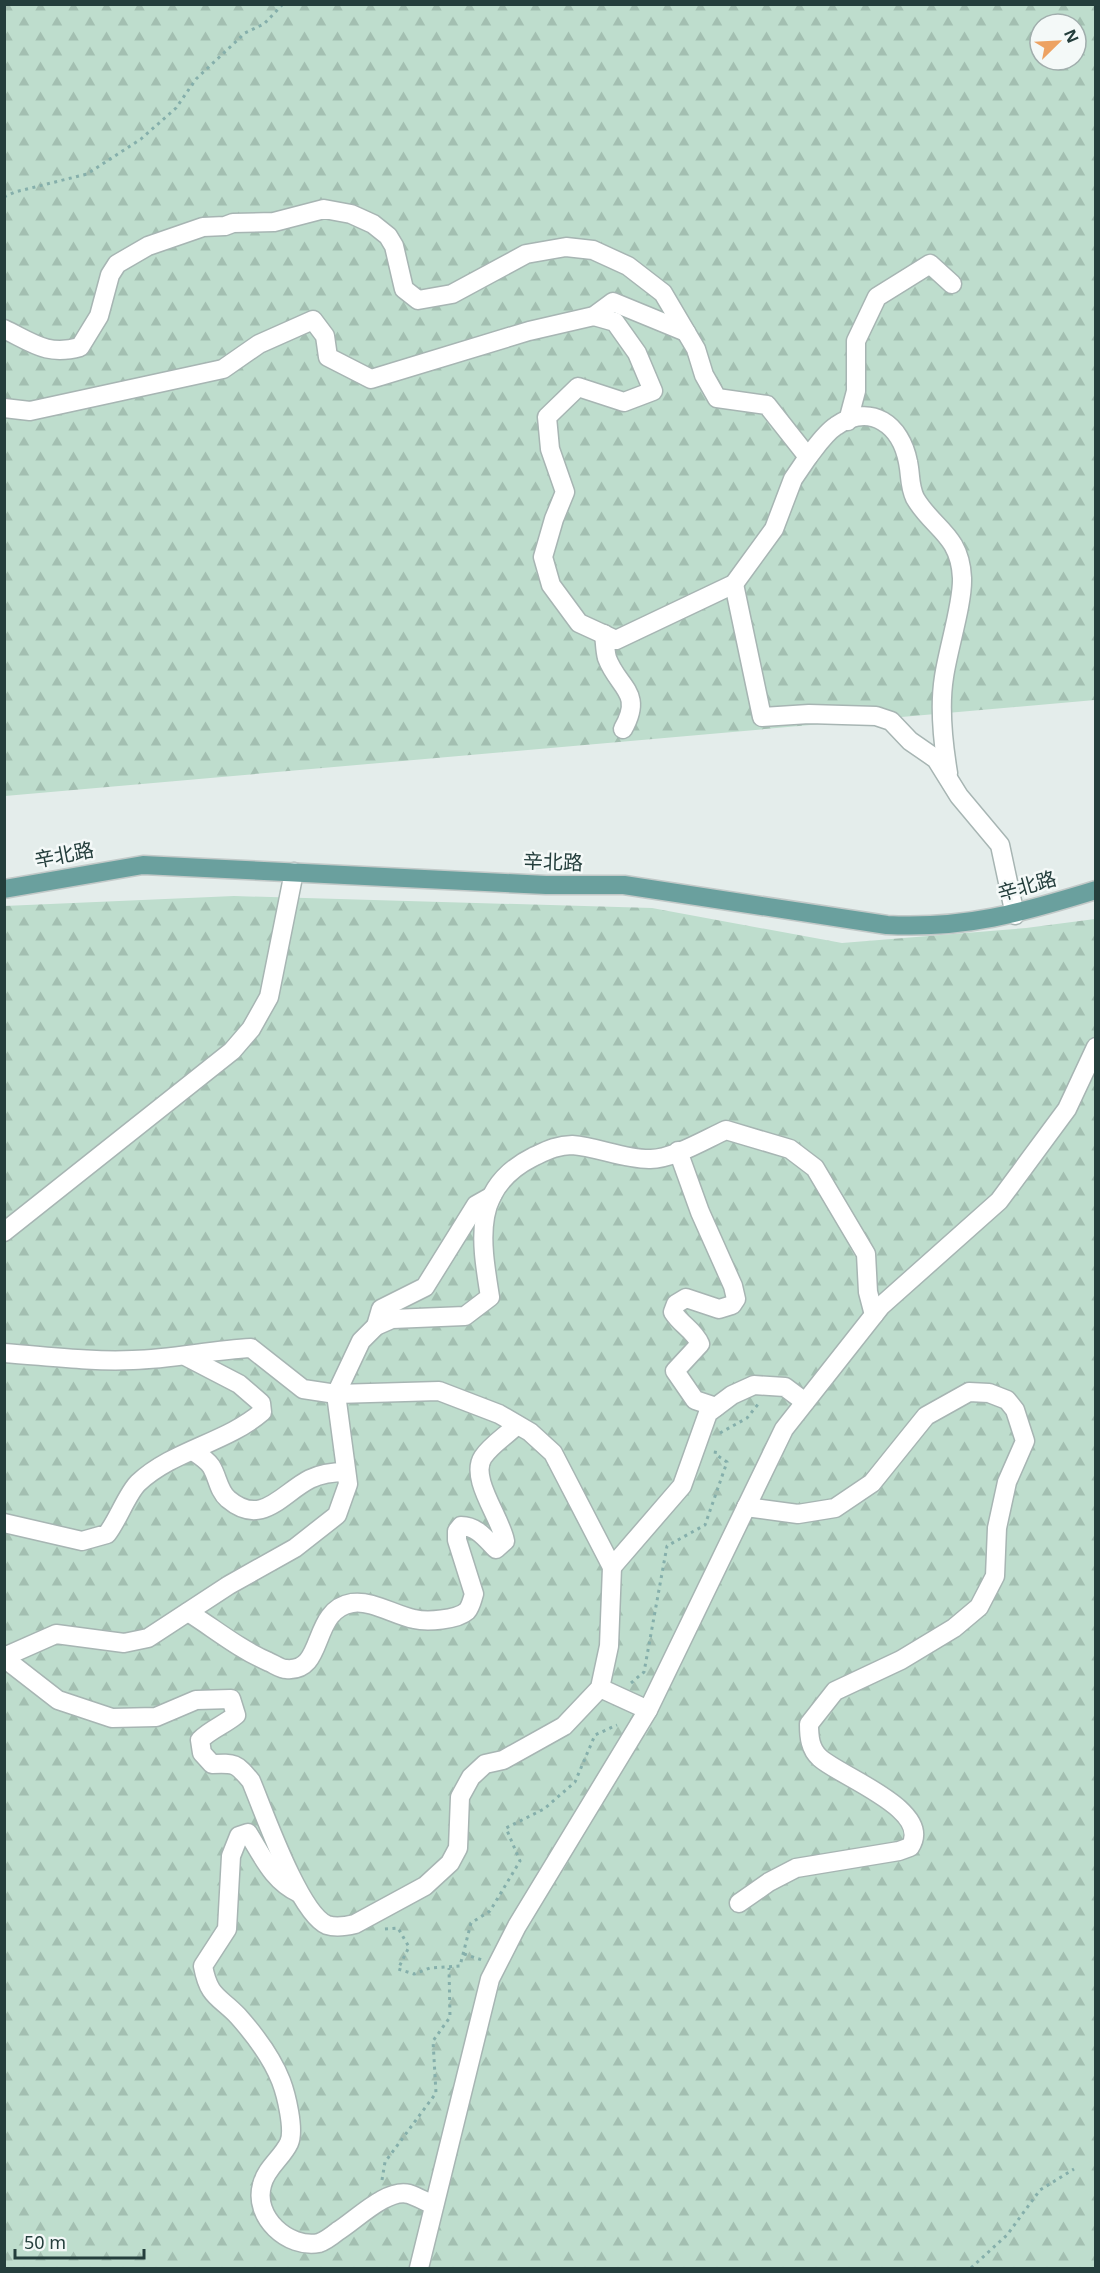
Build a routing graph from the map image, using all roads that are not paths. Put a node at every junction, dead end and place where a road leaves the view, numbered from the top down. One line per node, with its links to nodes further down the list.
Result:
1 (952, 284): 6 (street)
2 (594, 316): 4 (street); 5 (street); 9 (street)
3 (4, 329): 4 (street)
4 (686, 332): 7 (street)
5 (4, 408)
6 (848, 421): 7 (street); 11 (street)
7 (808, 457): 8 (street)
8 (734, 584): 9 (street); 11 (street)
9 (604, 634): 10 (street)
10 (623, 729)
11 (949, 780): 15 (street)
12 (294, 872): 13 (main road, 辛北路); 15 (main road, 辛北路); 19 (street)
13 (4, 889)
14 (1095, 890): 15 (main road, 辛北路)
15 (1015, 915)
16 (1095, 1047): 20 (street)
17 (678, 1151): 18 (street); 20 (street); 26 (street)
18 (493, 1195): 21 (street); 21 (street)
19 (4, 1232)
20 (874, 1315): 25 (street)
21 (376, 1326): 24 (street)
22 (4, 1353): 23 (street)
23 (187, 1357): 24 (street); 28 (street)
24 (336, 1394): 27 (street); 29 (street)
25 (805, 1402): 26 (street); 30 (street)
26 (716, 1407): 32 (street)
27 (517, 1425): 32 (street); 33 (street)
28 (193, 1451): 29 (street); 31 (street)
29 (346, 1472): 33 (street)
30 (746, 1507): 36 (street); 38 (street)
31 (4, 1522)
32 (612, 1567): 35 (street)
33 (188, 1612): 34 (street)
34 (4, 1658): 37 (street)
35 (608, 1692): 36 (street); 37 (street)
36 (640, 1708): 39 (street)
37 (299, 1893): 39 (street)
38 (739, 1903)
39 (434, 2205): 40 (street)
40 (419, 2268)

